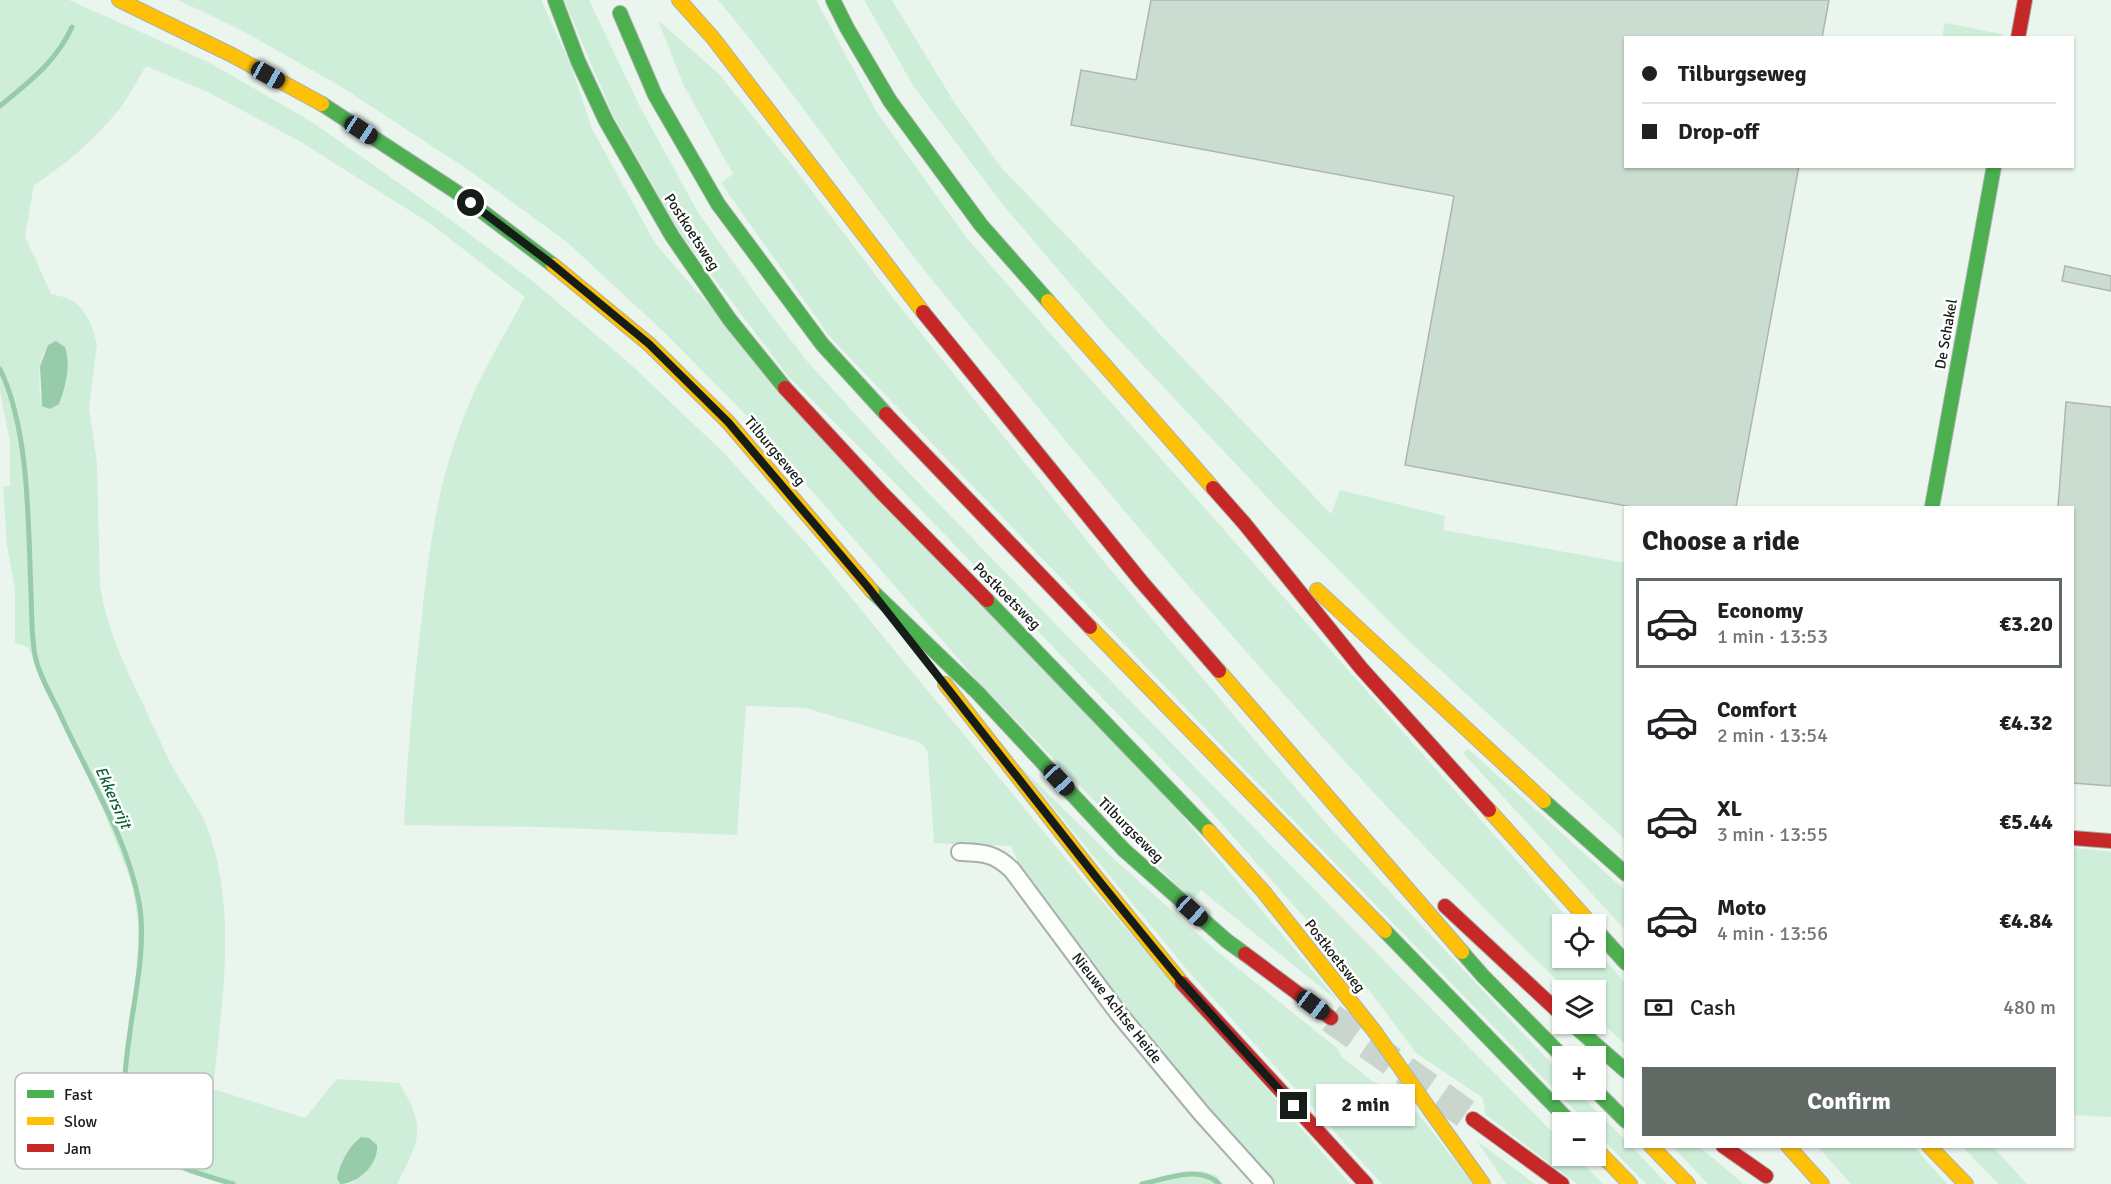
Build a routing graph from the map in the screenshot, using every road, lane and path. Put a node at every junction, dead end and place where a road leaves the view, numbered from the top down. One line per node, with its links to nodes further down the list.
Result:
1 (120, 0): 11 (main road, Tilburgseweg)
2 (555, 0): 39 (main road, Postkoetsweg, bridge)
3 (679, 0): 12 (main road)
4 (833, 0): 10 (main road)
5 (2025, 0): 7 (main road)
6 (620, 13): 28 (main road)
7 (2018, 36)
8 (1994, 168): 9 (main road, De Schakel)
9 (1932, 506)
10 (1244, 523): 16 (main road); 19 (main road)
11 (867, 586): 23 (main road, Tilburgseweg); 38 (main road)
12 (1325, 792): 17 (main road); 25 (main road)
13 (2074, 838): 14 (main road)
14 (2111, 842)
15 (960, 852): 37 (street, Nieuwe Achtse Heide)
16 (1624, 872)
17 (1419, 882)
18 (1436, 898): 22 (main road)
19 (1582, 914)
20 (1606, 941): 21 (main road)
21 (1624, 961)
22 (1552, 1006)
23 (1331, 1018)
24 (1584, 1034): 26 (main road)
25 (1552, 1046)
26 (1624, 1069)
27 (1605, 1100): 30 (main road)
28 (1560, 1112)
29 (1473, 1119): 40 (main road)
30 (1624, 1119)
31 (1653, 1148): 42 (main road)
32 (1726, 1148): 36 (main road)
33 (1790, 1148): 43 (main road)
34 (1931, 1148): 44 (main road)
35 (1606, 1159): 41 (main road)
36 (1766, 1176)
37 (1265, 1184)
38 (1366, 1184)
39 (1483, 1184)
40 (1562, 1184)
41 (1630, 1184)
42 (1688, 1184)
43 (1822, 1184)
44 (1966, 1184)

